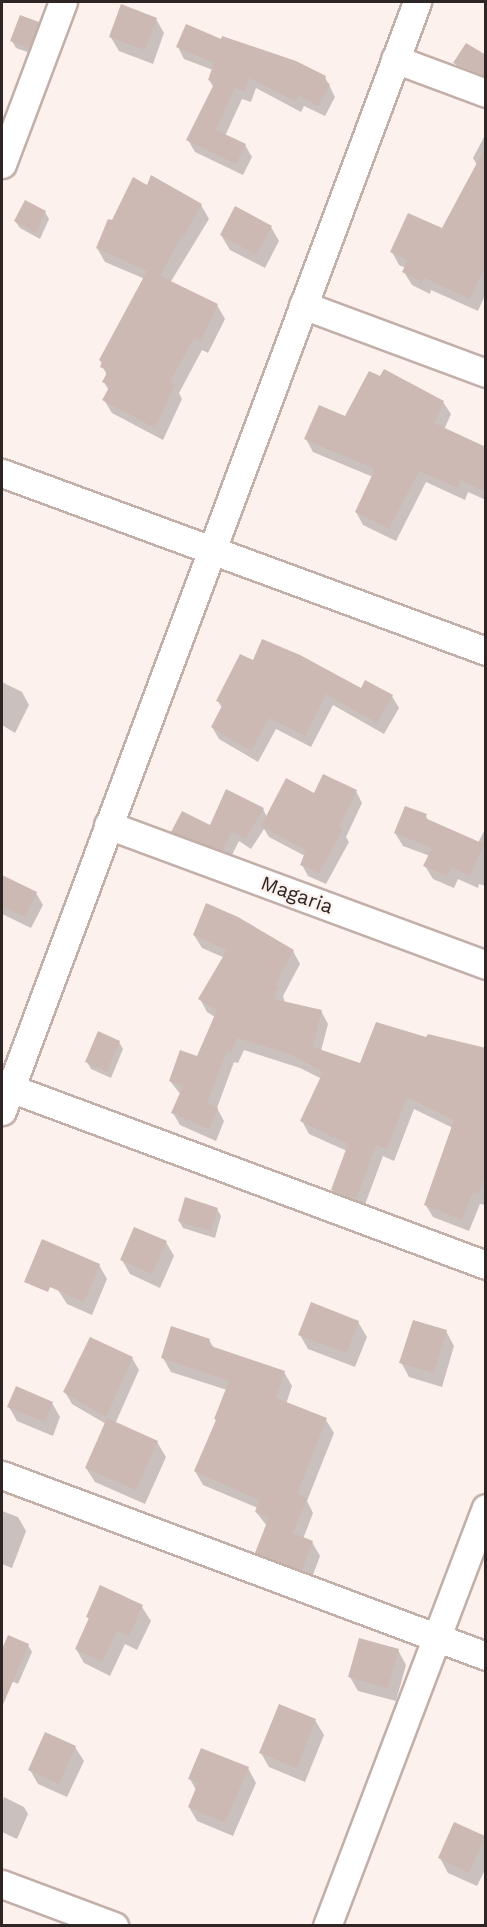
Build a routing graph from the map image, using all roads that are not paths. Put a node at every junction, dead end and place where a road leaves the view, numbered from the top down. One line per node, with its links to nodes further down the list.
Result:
1 (63, 2): 5 (street)
2 (417, 2): 3 (street)
3 (395, 59): 4 (street); 6 (street)
4 (486, 93)
5 (2, 164)
6 (303, 305): 7 (street); 9 (street)
7 (486, 373)
8 (2, 473): 9 (street)
9 (211, 550): 10 (street); 11 (street)
10 (486, 651)
11 (108, 825): 12 (street, Magaria); 13 (street)
12 (486, 965)
13 (4, 1095): 14 (street)
14 (486, 1265)
15 (2, 1475): 17 (street)
16 (486, 1508): 17 (street)
17 (437, 1637): 18 (street); 21 (street)
18 (486, 1656)
19 (2, 1884): 20 (street)
20 (114, 1926)
21 (327, 1926)

